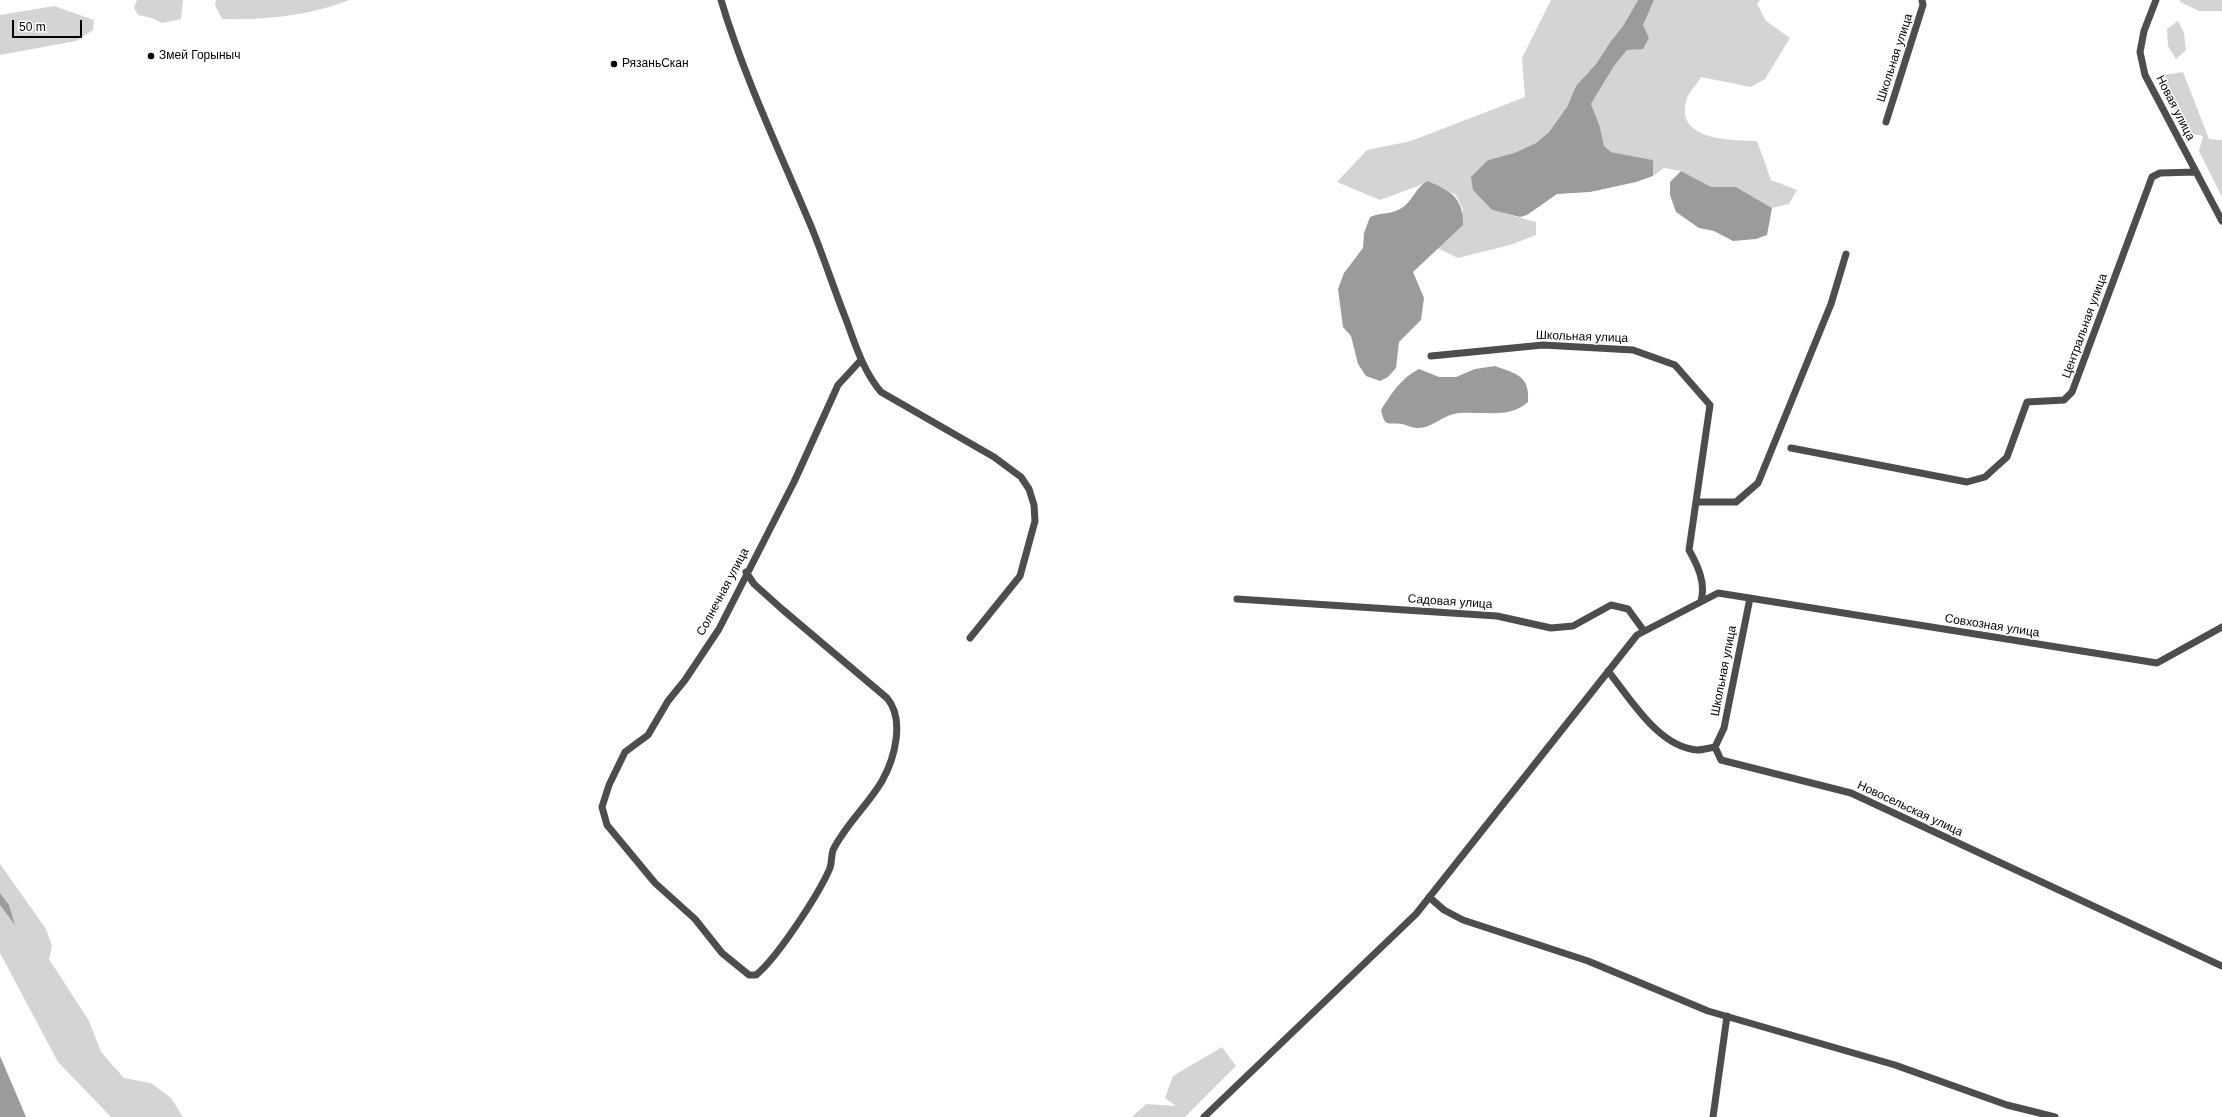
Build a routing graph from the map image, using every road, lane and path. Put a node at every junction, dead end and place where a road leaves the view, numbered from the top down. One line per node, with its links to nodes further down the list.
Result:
1 (721, 0): 9 (street)
2 (1922, 0): 4 (street, Школьная улица)
3 (2156, 0): 5 (street, Новая улица)
4 (1886, 122)
5 (2196, 172): 6 (street, Новая улица); 10 (street, Центральная улица)
6 (2222, 220)
7 (1846, 254): 11 (street)
8 (1431, 356): 11 (street, Школьная улица)
9 (861, 360): 12 (street, Солнечная улица); 18 (street)
10 (1791, 448)
11 (1696, 502): 15 (street, Школьная улица)
12 (746, 572): 12 (street, Солнечная улица)
13 (1750, 598): 15 (street, Совхозная улица); 16 (street, Совхозная улица); 20 (street, Школьная улица)
14 (1237, 599): 17 (street, Садовая улица)
15 (1701, 601): 17 (street, Совхозная улица)
16 (2222, 628)
17 (1644, 631): 19 (street, Совхозная улица)
18 (970, 638)
19 (1608, 671): 20 (street); 21 (street, Совхозная улица)
20 (1715, 747): 22 (street, Новосельская улица)
21 (1429, 897): 23 (street); 24 (street, Совхозная улица)
22 (2222, 966)
23 (1727, 1016): 25 (street); 26 (street)
24 (1204, 1117)
25 (1714, 1117)
26 (2055, 1117)

